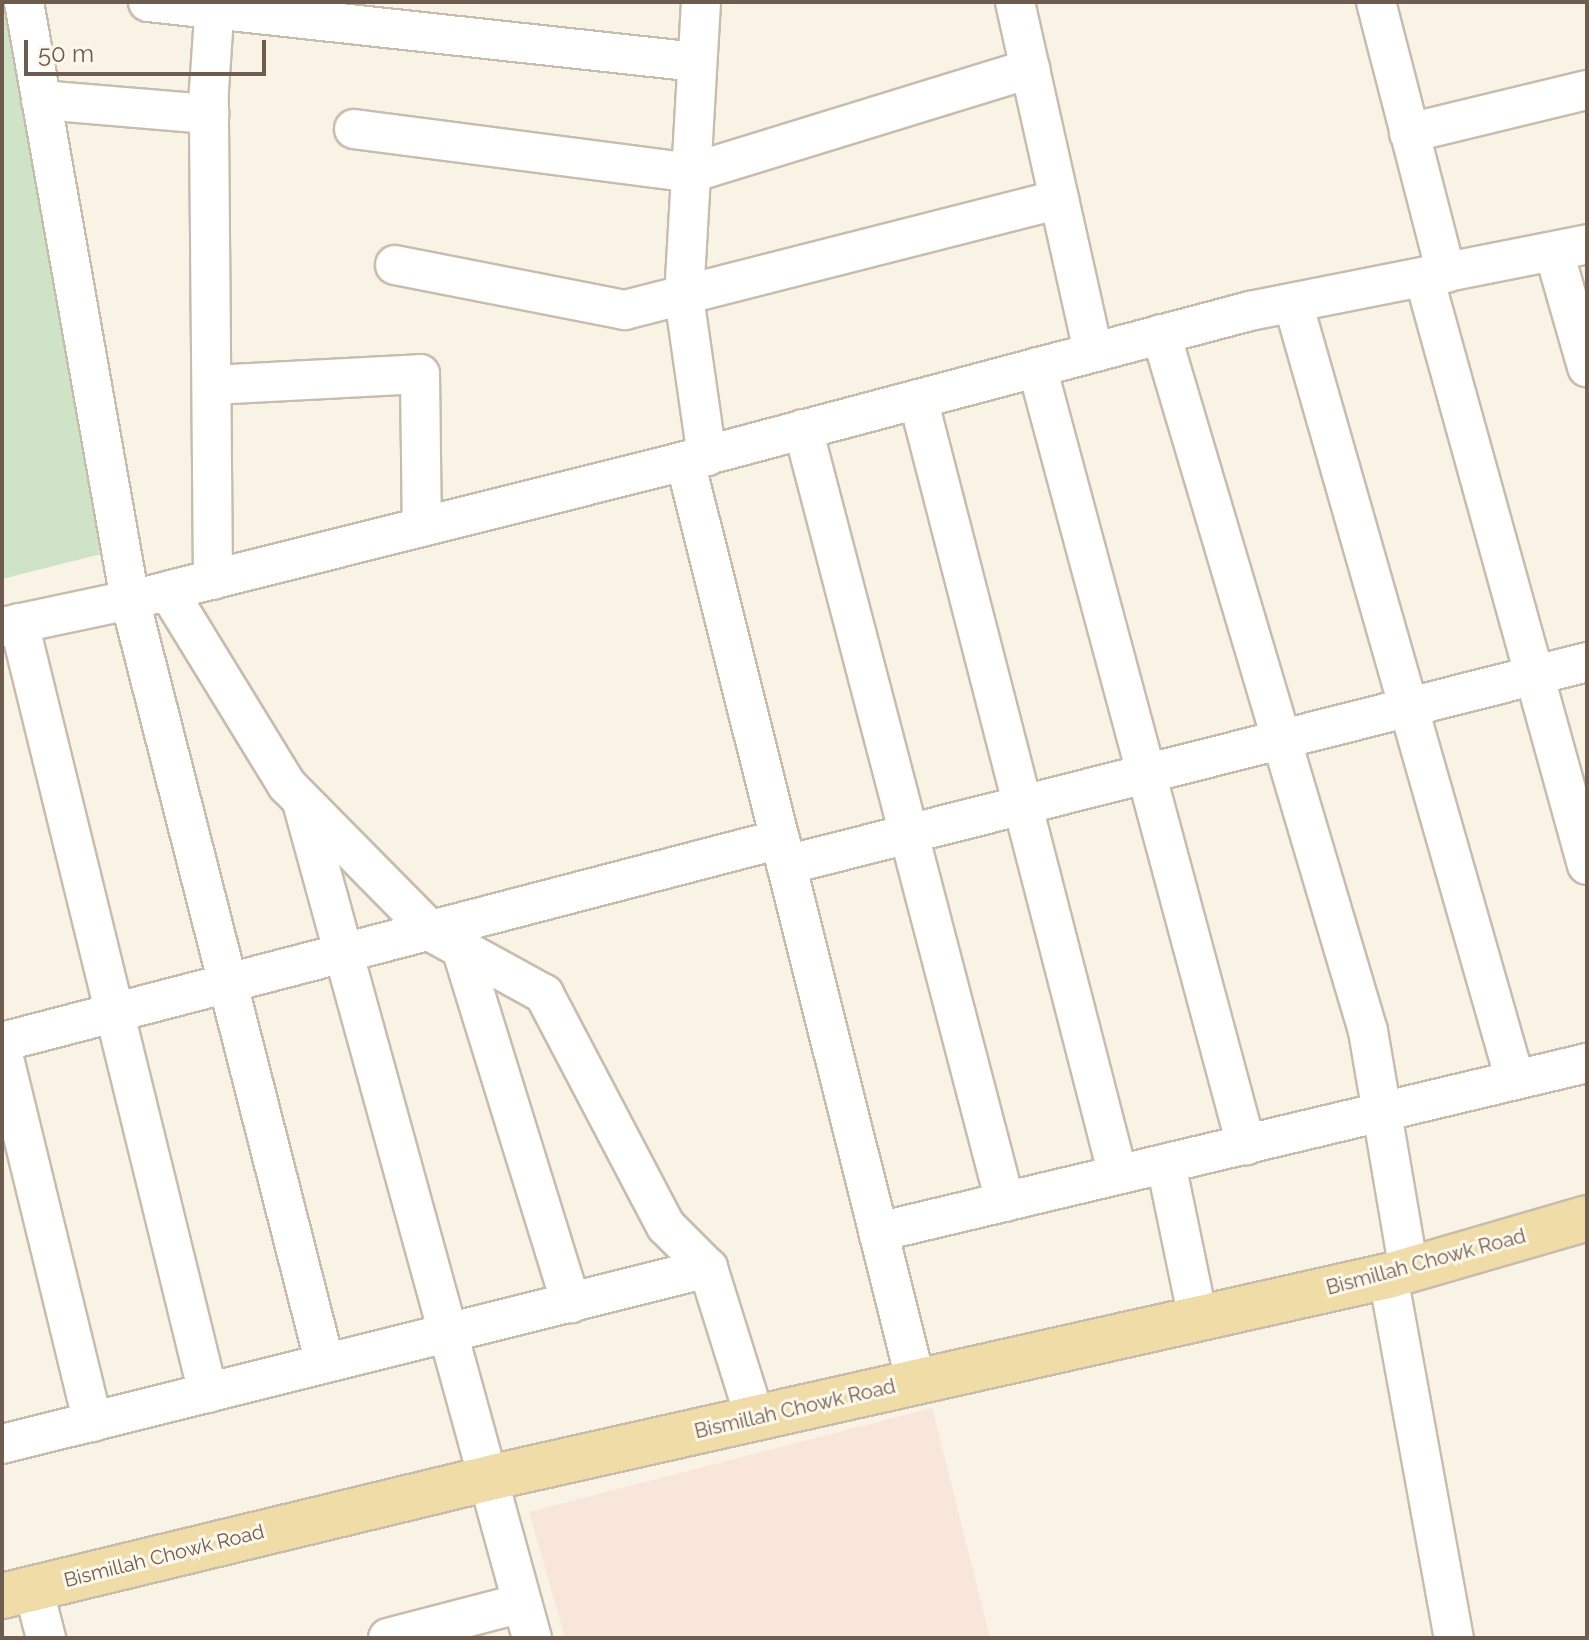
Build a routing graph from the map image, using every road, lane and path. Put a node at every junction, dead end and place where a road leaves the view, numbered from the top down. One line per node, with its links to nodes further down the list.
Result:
1 (24, 2): 10 (street)
2 (148, 2): 6 (street)
3 (701, 2): 7 (street)
4 (1015, 2): 8 (street)
5 (1376, 2): 13 (street)
6 (215, 6): 7 (street); 11 (street)
7 (697, 62): 14 (street)
8 (1030, 69): 14 (street); 15 (street)
9 (1587, 90): 13 (street)
10 (41, 100): 11 (street); 32 (street)
11 (209, 114): 25 (street)
12 (354, 129): 14 (street)
13 (1409, 133): 18 (street)
14 (691, 173): 19 (street)
15 (1059, 199): 19 (street); 22 (street)
16 (1571, 248): 18 (street); 24 (street)
17 (395, 265): 19 (street)
18 (1435, 275): 20 (street); 35 (street)
19 (684, 297): 28 (street)
20 (1293, 303): 21 (street); 36 (street)
21 (1161, 334): 22 (street); 37 (street)
22 (1093, 352): 23 (street)
23 (1037, 367): 26 (street); 38 (street)
24 (1587, 367)
25 (212, 385): 29 (street); 30 (street)
26 (918, 399): 27 (street); 40 (street)
27 (803, 429): 28 (street); 41 (street)
28 (696, 458): 29 (street); 42 (street)
29 (422, 527): 30 (street)
30 (213, 580): 31 (street)
31 (168, 591): 32 (street); 39 (street)
32 (130, 600): 33 (street); 46 (street)
33 (10, 625): 47 (street)
34 (1587, 662): 35 (street)
35 (1534, 675): 36 (street); 43 (street)
36 (1408, 705): 37 (street); 51 (street)
37 (1281, 736): 38 (street); 52 (street)
38 (1145, 771): 40 (street); 53 (street)
39 (302, 799): 44 (street); 45 (street)
40 (1022, 804): 41 (street); 55 (street)
41 (908, 833): 42 (street); 56 (street)
42 (783, 852): 44 (street); 58 (street)
43 (1587, 865)
44 (447, 940): 45 (street); 59 (street); 61 (street)
45 (344, 956): 46 (street); 63 (street)
46 (228, 985): 47 (street); 64 (street)
47 (114, 1014): 48 (street); 66 (street)
48 (2, 1042)
49 (2, 1050): 68 (street)
50 (1587, 1063): 51 (street)
51 (1515, 1080): 52 (street)
52 (1382, 1112): 53 (street); 60 (street)
53 (1246, 1145): 54 (street)
54 (1166, 1164): 55 (street); 62 (street)
55 (1118, 1175): 56 (street)
56 (1005, 1202): 58 (street)
57 (1587, 1218): 60 (main road, Bismillah Chowk Road)
58 (878, 1232): 65 (street)
59 (708, 1268): 61 (street); 67 (street)
60 (1398, 1273): 62 (main road, Bismillah Chowk Road); 75 (street)
61 (571, 1303): 63 (street)
62 (1198, 1318): 65 (main road, Bismillah Chowk Road)
63 (445, 1334): 64 (street); 70 (street)
64 (325, 1364): 66 (street)
65 (916, 1382): 67 (main road, Bismillah Chowk Road)
66 (208, 1393): 68 (street)
67 (755, 1418): 70 (main road, Bismillah Chowk Road)
68 (93, 1422): 69 (street)
69 (2, 1444)
70 (485, 1479): 71 (main road, Bismillah Chowk Road); 72 (street)
71 (18, 1592): 74 (street)
72 (527, 1621): 73 (street)
73 (405, 1636)
74 (46, 1638)
75 (1454, 1638)

